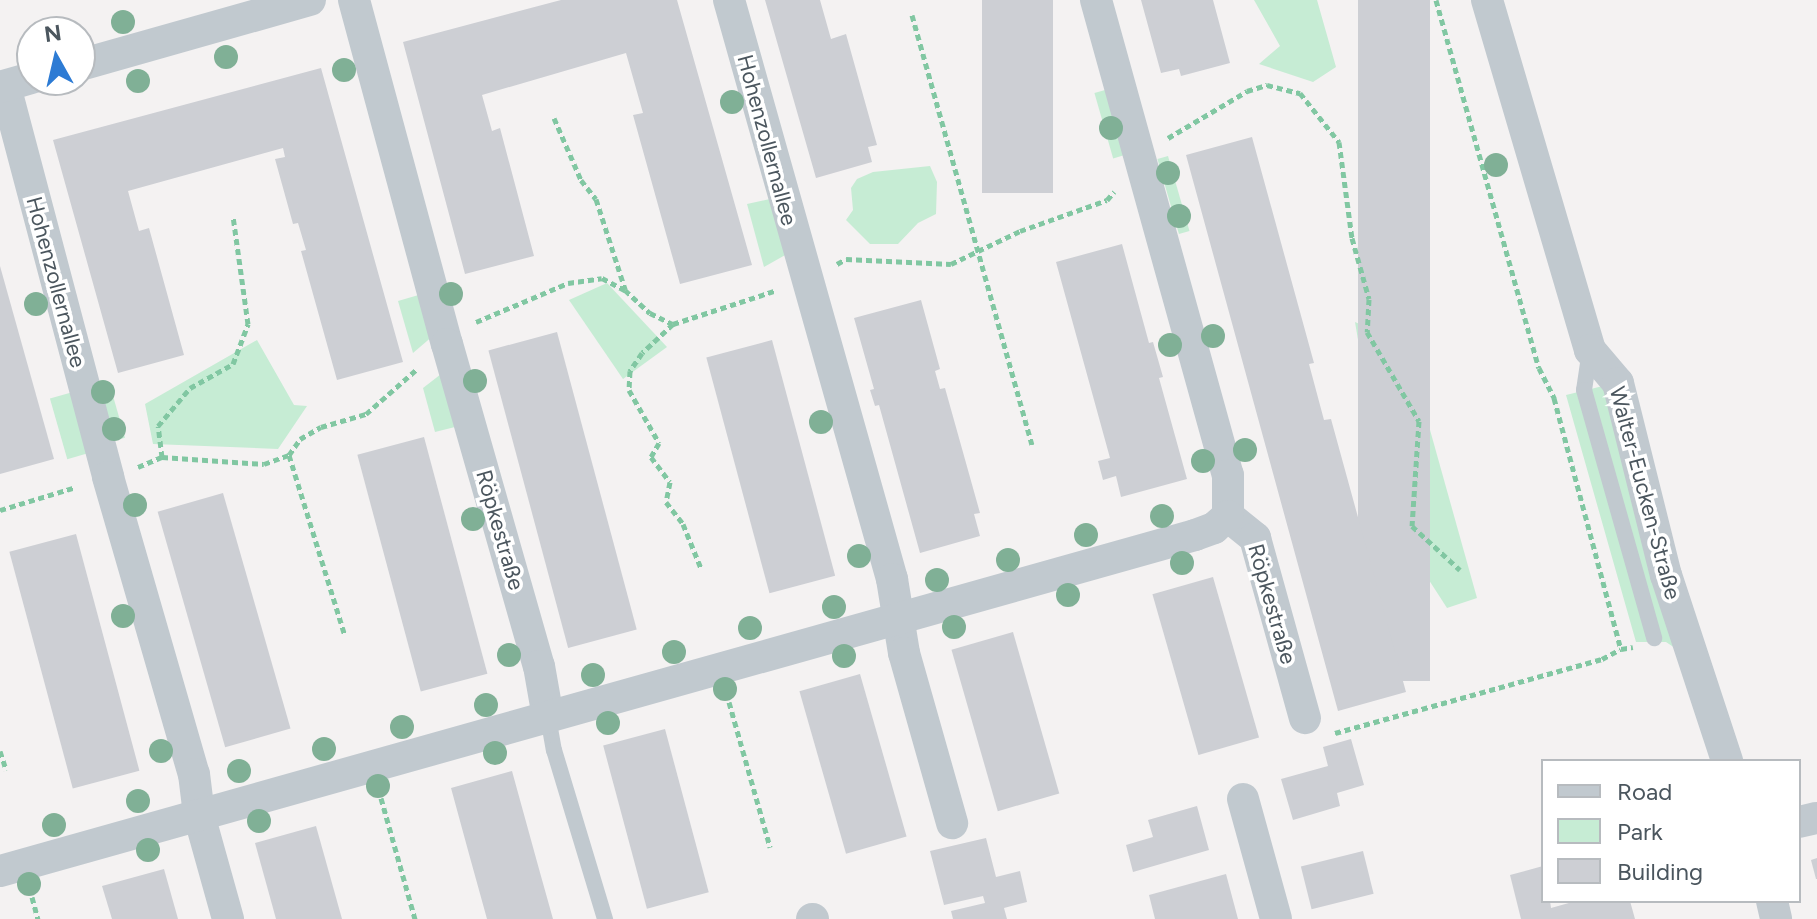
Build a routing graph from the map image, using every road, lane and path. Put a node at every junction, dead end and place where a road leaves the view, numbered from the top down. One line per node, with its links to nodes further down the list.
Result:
1 (310, 0): 8 (street)
2 (354, 0): 16 (street)
3 (729, 0): 12 (street, Hohenzollernallee)
4 (1096, 0): 23 (street)
5 (1436, 0): 30 (path)
6 (1487, 0): 17 (street, Walter-Eucken-Straße)
7 (912, 15): 18 (path)
8 (96, 60)
9 (12, 84): 21 (street, Hohenzollernallee)
10 (554, 118): 13 (path)
11 (233, 216): 20 (path)
12 (805, 280): 14 (path); 26 (street)
13 (625, 290): 14 (path); 16 (path)
14 (673, 324): 24 (path)
15 (1367, 332): 25 (path)
16 (447, 344): 19 (path); 32 (street, Röpkestraße)
17 (1590, 350): 28 (lane); 35 (street, Walter-Eucken-Straße)
18 (1032, 445)
19 (289, 455): 20 (path); 27 (path)
20 (162, 457): 21 (path)
21 (108, 477): 22 (path); 39 (street)
22 (0, 510)
23 (1228, 516): 26 (street); 33 (street, Röpkestraße)
24 (701, 568)
25 (1460, 570)
26 (898, 619): 32 (street); 40 (street)
27 (345, 636)
28 (1654, 638)
29 (1636, 647): 30 (path)
30 (1621, 649): 33 (path)
31 (729, 702): 41 (path)
32 (548, 717): 39 (street); 47 (lane, Röpkestraße)
33 (1305, 718)
34 (0, 751): 36 (path)
35 (1726, 759)
36 (6, 770)
37 (381, 798): 46 (path)
38 (1243, 799): 48 (street)
39 (199, 815): 42 (street); 45 (street)
40 (952, 823)
41 (770, 847)
42 (0, 871)
43 (32, 896): 44 (path)
44 (38, 919)
45 (228, 919)
46 (415, 919)
47 (605, 919)
48 (1276, 919)

